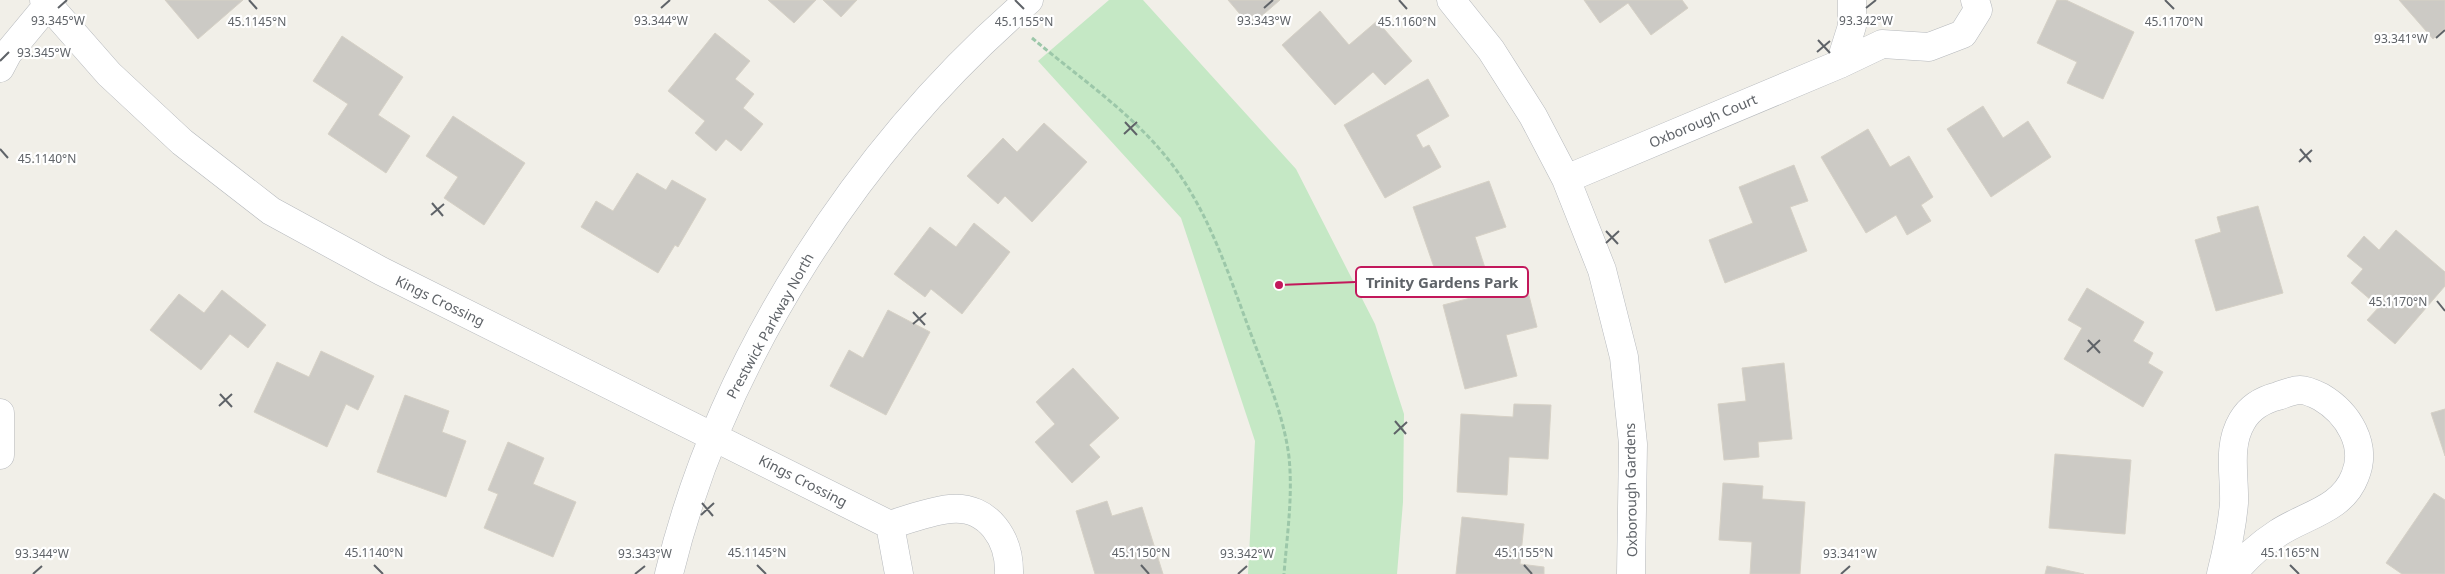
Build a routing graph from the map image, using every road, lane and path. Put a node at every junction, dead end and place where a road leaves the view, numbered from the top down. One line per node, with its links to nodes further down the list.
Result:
1 (1029, 0): 11 (street, Prestwick Parkway North)
2 (1451, 0): 9 (street, Oxborough Gardens)
3 (1852, 0): 7 (street)
4 (1975, 0): 7 (street, Oxborough Court)
5 (48, 1): 8 (street); 11 (street, Kings Crossing)
6 (1032, 38): 17 (path)
7 (1840, 64): 9 (street, Oxborough Court)
8 (0, 68)
9 (1566, 179): 18 (street, Oxborough Gardens)
10 (0, 413): 12 (street)
11 (714, 436): 13 (street, Kings Crossing); 14 (street, Prestwick Parkway North)
12 (0, 455)
13 (890, 524): 15 (street); 16 (street)
14 (669, 574)
15 (899, 574)
16 (1009, 574)
17 (1284, 574)
18 (1631, 574)
19 (2221, 574): 20 (street)
20 (2234, 574)

